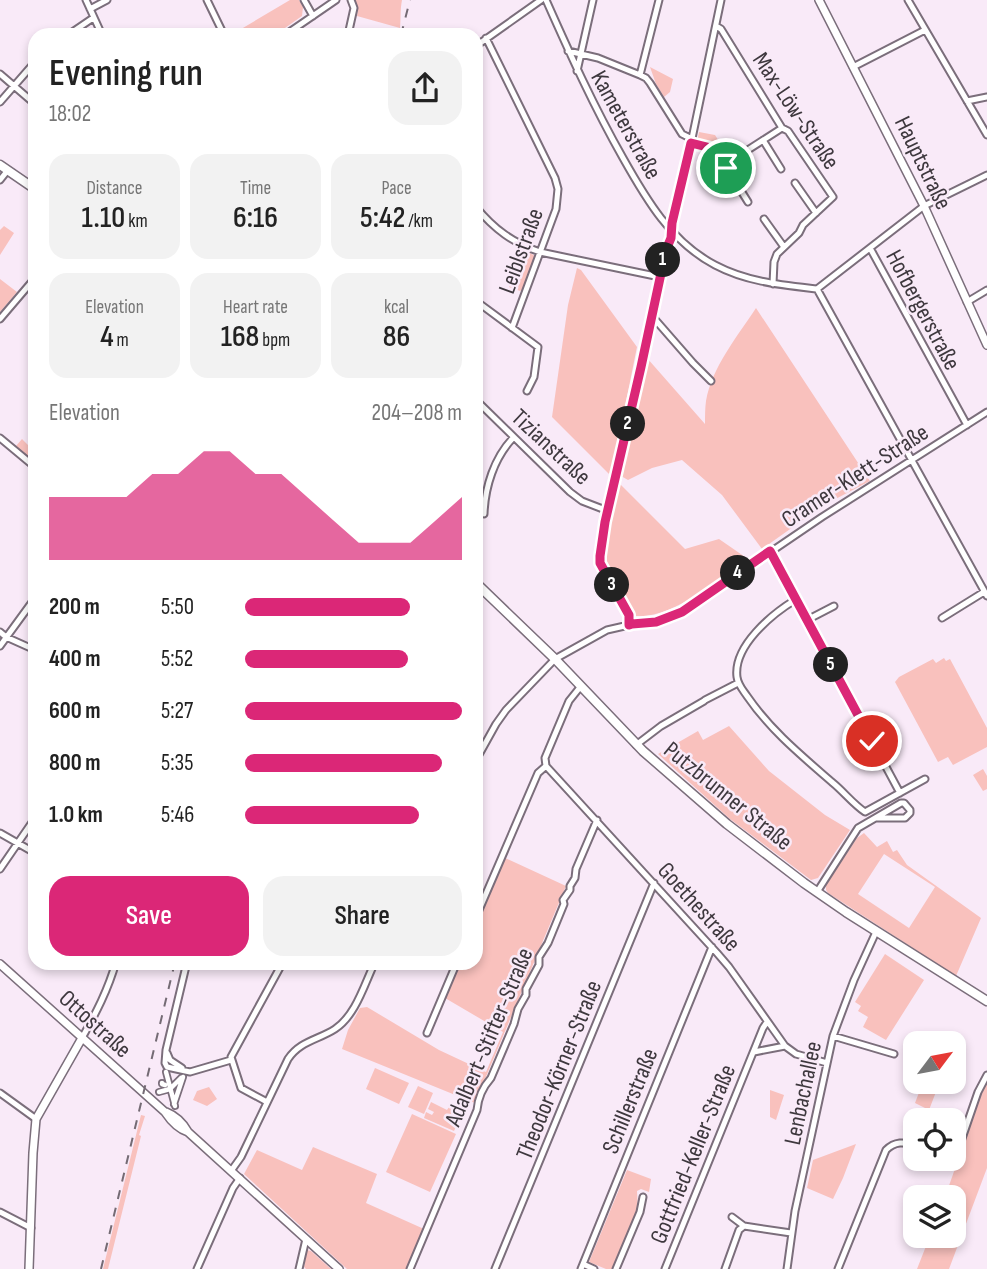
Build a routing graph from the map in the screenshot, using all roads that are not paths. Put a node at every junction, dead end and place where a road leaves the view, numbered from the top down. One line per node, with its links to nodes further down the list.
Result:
1 (86, 0): 13 (street)
2 (107, 0): 13 (street)
3 (207, 0): 19 (street)
4 (304, 0): 14 (street)
5 (336, 0): 14 (street)
6 (351, 0): 21 (street)
7 (544, 0): 23 (street); 25 (street, Kameterstraße)
8 (593, 0): 26 (street)
9 (660, 0): 31 (street)
10 (721, 0): 16 (street)
11 (819, 0): 27 (street, Hauptstraße)
12 (908, 0): 22 (street)
13 (90, 9): 15 (street)
14 (313, 16): 20 (street)
15 (93, 18): 17 (street); 18 (street)
16 (716, 26): 37 (street, Max-Löw-Straße); 40 (street)
17 (78, 28)
18 (98, 28)
19 (221, 28)
20 (295, 28)
21 (350, 28)
22 (925, 30): 27 (street); 35 (street)
23 (486, 38): 24 (street); 56 (street, Leiblstraße)
24 (483, 40)
25 (568, 51): 26 (street); 29 (street, Kameterstraße)
26 (580, 52): 29 (street); 31 (street)
27 (853, 67): 49 (street, Hauptstraße)
28 (28, 70): 32 (street)
29 (577, 71): 53 (street, Kameterstraße)
30 (0, 74): 32 (street)
31 (640, 75): 40 (street)
32 (14, 85): 34 (street); 36 (street)
33 (987, 96): 35 (street)
34 (28, 98)
35 (967, 101): 38 (street)
36 (0, 102)
37 (782, 128): 39 (street); 50 (street, Max-Löw-Straße)
38 (987, 135)
39 (763, 140): 41 (street); 43 (street)
40 (692, 141): 41 (street); 53 (street)
41 (726, 164): 48 (street)
42 (4, 168): 45 (street); 47 (main road)
43 (782, 169)
44 (987, 175): 49 (street)
45 (0, 180)
46 (795, 183): 50 (street, Max-Löw-Straße)
47 (28, 184)
48 (748, 202)
49 (924, 206): 55 (street); 62 (street, Hauptstraße)
50 (816, 214): 54 (street, Max-Löw-Straße)
51 (483, 215): 56 (street)
52 (764, 219): 54 (street)
53 (671, 231): 57 (street); 58 (street, Kameterstraße)
54 (784, 247): 58 (street, Max-Löw-Straße)
55 (870, 248): 60 (street); 72 (street, Hofbergerstraße)
56 (540, 252): 57 (street); 66 (street, Leiblstraße)
57 (660, 277): 64 (street)
58 (773, 284): 60 (street, Kameterstraße)
59 (28, 286): 65 (street)
60 (817, 289): 76 (street)
61 (987, 290): 62 (street)
62 (967, 302): 67 (street, Hauptstraße)
63 (483, 306): 66 (street)
64 (652, 316): 68 (street); 78 (street)
65 (0, 319)
66 (512, 328): 69 (street, Leiblstraße)
67 (987, 345)
68 (711, 381)
69 (527, 391)
70 (483, 407): 73 (street, Tizianstraße)
71 (987, 412): 72 (street, Cramer-Klett-Straße)
72 (967, 425): 76 (street, Cramer-Klett-Straße)
73 (513, 438): 78 (street, Tizianstraße); 79 (street)
74 (3, 440): 75 (street); 77 (street)
75 (0, 449)
76 (912, 460): 80 (street, Cramer-Klett-Straße); 82 (street)
77 (28, 461)
78 (608, 511): 88 (street)
79 (484, 514)
80 (770, 551): 83 (street); 88 (street, Cramer-Klett-Straße)
81 (483, 590): 93 (main road, Putzbrunner Straße)
82 (986, 594): 86 (street)
83 (795, 600): 87 (street); 94 (street)
84 (834, 606): 87 (street)
85 (28, 607): 90 (street)
86 (942, 618)
87 (807, 620): 100 (street)
88 (629, 625): 93 (street, Cramer-Klett-Straße)
89 (0, 632): 90 (street)
90 (6, 637): 91 (street); 92 (street)
91 (0, 646)
92 (28, 647)
93 (555, 659): 95 (main road, Putzbrunner Straße); 97 (street, Cramer-Klett-Straße)
94 (738, 683): 96 (street); 100 (street)
95 (581, 687): 96 (main road, Putzbrunner Straße); 98 (street)
96 (636, 745): 109 (main road, Putzbrunner Straße)
97 (483, 747)
98 (546, 766): 102 (street, Goethestraße); 110 (street)
99 (925, 779): 100 (street)
100 (900, 793)
101 (876, 818): 101 (street); 109 (street)
102 (597, 820): 108 (street, Goethestraße); 151 (street, Adalbert-Stifter-Straße)
103 (28, 828): 105 (street)
104 (0, 833): 105 (street)
105 (18, 843): 106 (street); 107 (street)
106 (28, 849)
107 (0, 869)
108 (654, 883): 112 (street, Goethestraße); 152 (street, Theodor-Körner-Straße)
109 (817, 892): 111 (main road, Putzbrunner Straße)
110 (483, 901)
111 (876, 932): 119 (main road, Putzbrunner Straße); 122 (street, Lenbachallee)
112 (712, 947): 120 (street, Goethestraße); 146 (street, Schillerstraße)
113 (0, 964): 123 (street, Ottostraße)
114 (114, 970): 123 (street)
115 (185, 970): 127 (street)
116 (279, 970): 127 (street)
117 (371, 970): 133 (street)
118 (454, 970): 121 (street)
119 (987, 1001)
120 (767, 1022): 124 (street, Goethestraße); 125 (street, Gottfried-Keller-Straße)
121 (427, 1033)
122 (833, 1036): 126 (street); 128 (street, Lenbachallee)
123 (82, 1038): 134 (street); 137 (street, Ottostraße)
124 (785, 1046): 125 (street, Gottfried-Keller-Straße); 128 (street, Goethestraße)
125 (754, 1052): 155 (street, Gottfried-Keller-Straße)
126 (894, 1054)
127 (231, 1060): 133 (street)
128 (827, 1063): 144 (street, Lenbachallee)
129 (987, 1075): 135 (street)
130 (165, 1089): 132 (street); 132 (street); 132 (street)
131 (0, 1093): 134 (street)
132 (178, 1093)
133 (267, 1102): 137 (street)
134 (36, 1119): 143 (street)
135 (966, 1127)
136 (903, 1142): 158 (street)
137 (231, 1171): 138 (street, Ottostraße)
138 (240, 1178): 145 (street, Ottostraße); 148 (street)
139 (643, 1197): 154 (street)
140 (0, 1212): 143 (street)
141 (732, 1217): 142 (street)
142 (744, 1226): 144 (street); 156 (street)
143 (31, 1228): 147 (street)
144 (791, 1233): 157 (street, Lenbachallee)
145 (306, 1239): 149 (street); 150 (street, Ottostraße)
146 (582, 1266): 153 (street)
147 (29, 1269)
148 (197, 1269)
149 (299, 1269)
150 (340, 1269)
151 (410, 1269)
152 (495, 1269)
153 (594, 1269)
154 (616, 1269)
155 (665, 1269)
156 (725, 1269)
157 (787, 1269)
158 (838, 1269)

